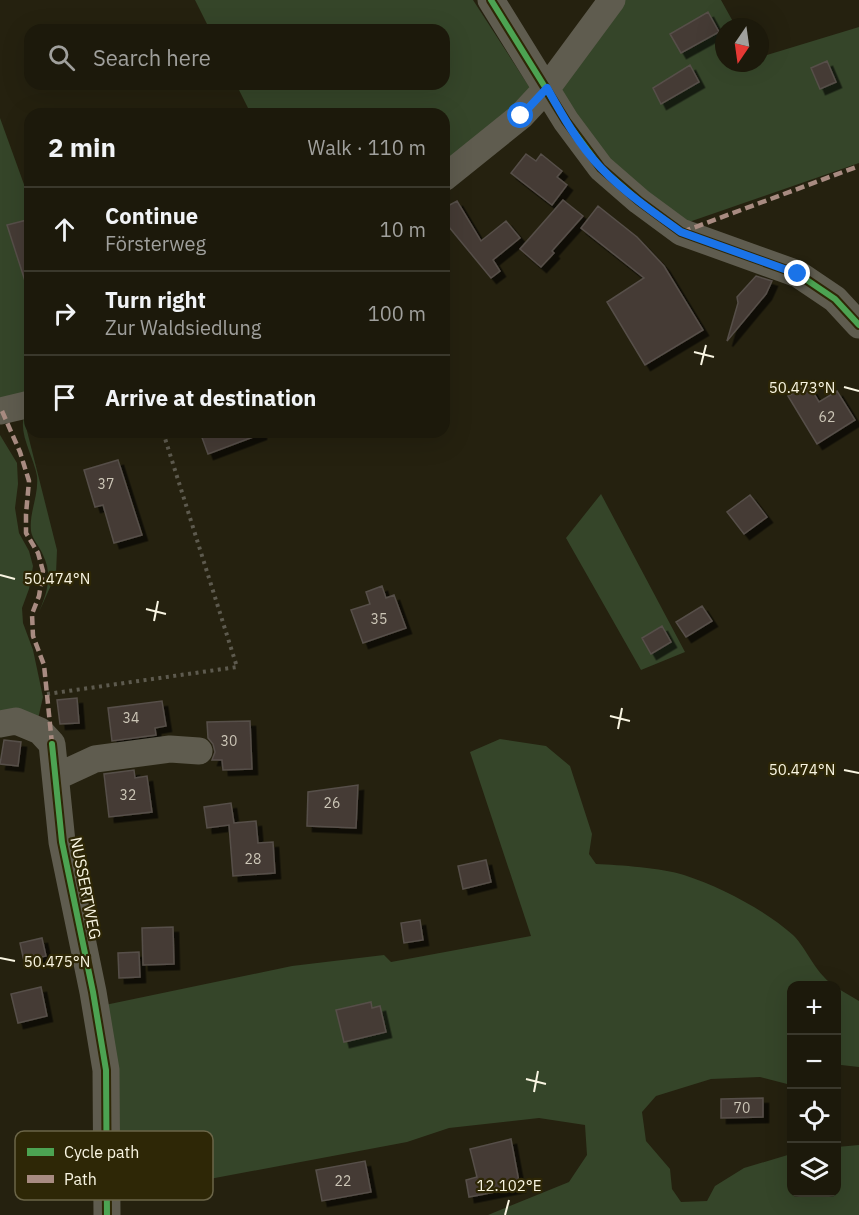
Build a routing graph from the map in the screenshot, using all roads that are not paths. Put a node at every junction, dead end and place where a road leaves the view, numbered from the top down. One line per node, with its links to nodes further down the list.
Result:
1 (491, 0): 3 (street)
2 (612, 0): 3 (street)
3 (547, 88): 4 (street); 5 (street)
4 (450, 173)
5 (859, 325)
6 (24, 405): 7 (street)
7 (0, 411)
8 (0, 724): 10 (street, NUSSERTWEG)
9 (199, 751): 10 (street)
10 (56, 777): 11 (street, NUSSERTWEG)
11 (106, 1131)
12 (107, 1200): 13 (street, NUSSERTWEG)
13 (107, 1215)

